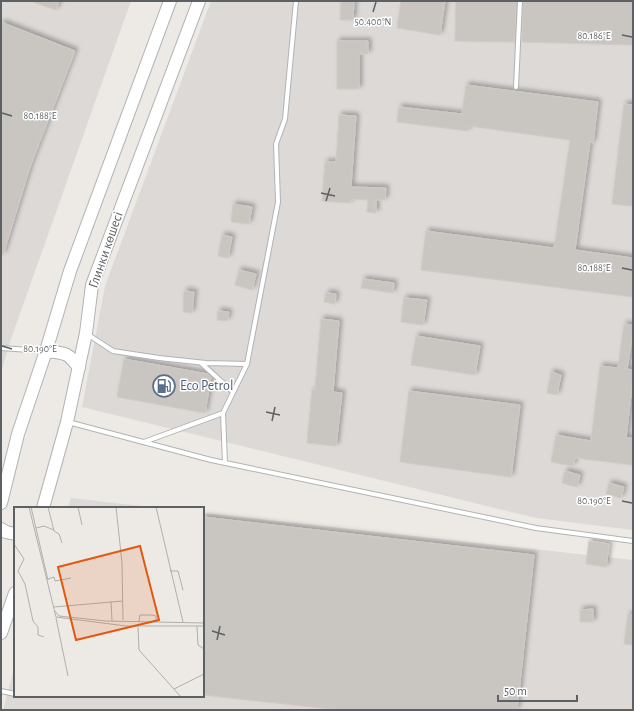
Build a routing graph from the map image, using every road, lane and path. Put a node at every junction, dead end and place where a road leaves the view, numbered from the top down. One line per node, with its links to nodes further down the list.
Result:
1 (170, 1): 8 (main road, Глинки көшесі)
2 (199, 1): 6 (main road, Глинки көшесі)
3 (296, 1): 10 (lane)
4 (520, 1): 5 (lane)
5 (516, 87)
6 (86, 333): 9 (lane); 11 (main road, Глинки көшесі)
7 (1, 348): 8 (lane)
8 (46, 351): 11 (main road); 17 (main road, Глинки көшесі)
9 (200, 362): 10 (lane); 12 (lane)
10 (247, 364): 12 (lane)
11 (79, 368): 14 (main road, Глинки көшесі)
12 (233, 392): 13 (lane)
13 (223, 413): 15 (lane); 16 (lane)
14 (67, 422): 15 (lane); 18 (main road, Глинки көшесі)
15 (144, 442): 16 (lane)
16 (225, 463): 21 (lane)
17 (1, 503)
18 (44, 507)
19 (1, 529): 20 (main road)
20 (14, 534)
21 (633, 541)
22 (14, 596): 23 (main road)
23 (1, 633)
24 (1, 691): 25 (lane)
25 (14, 694)

